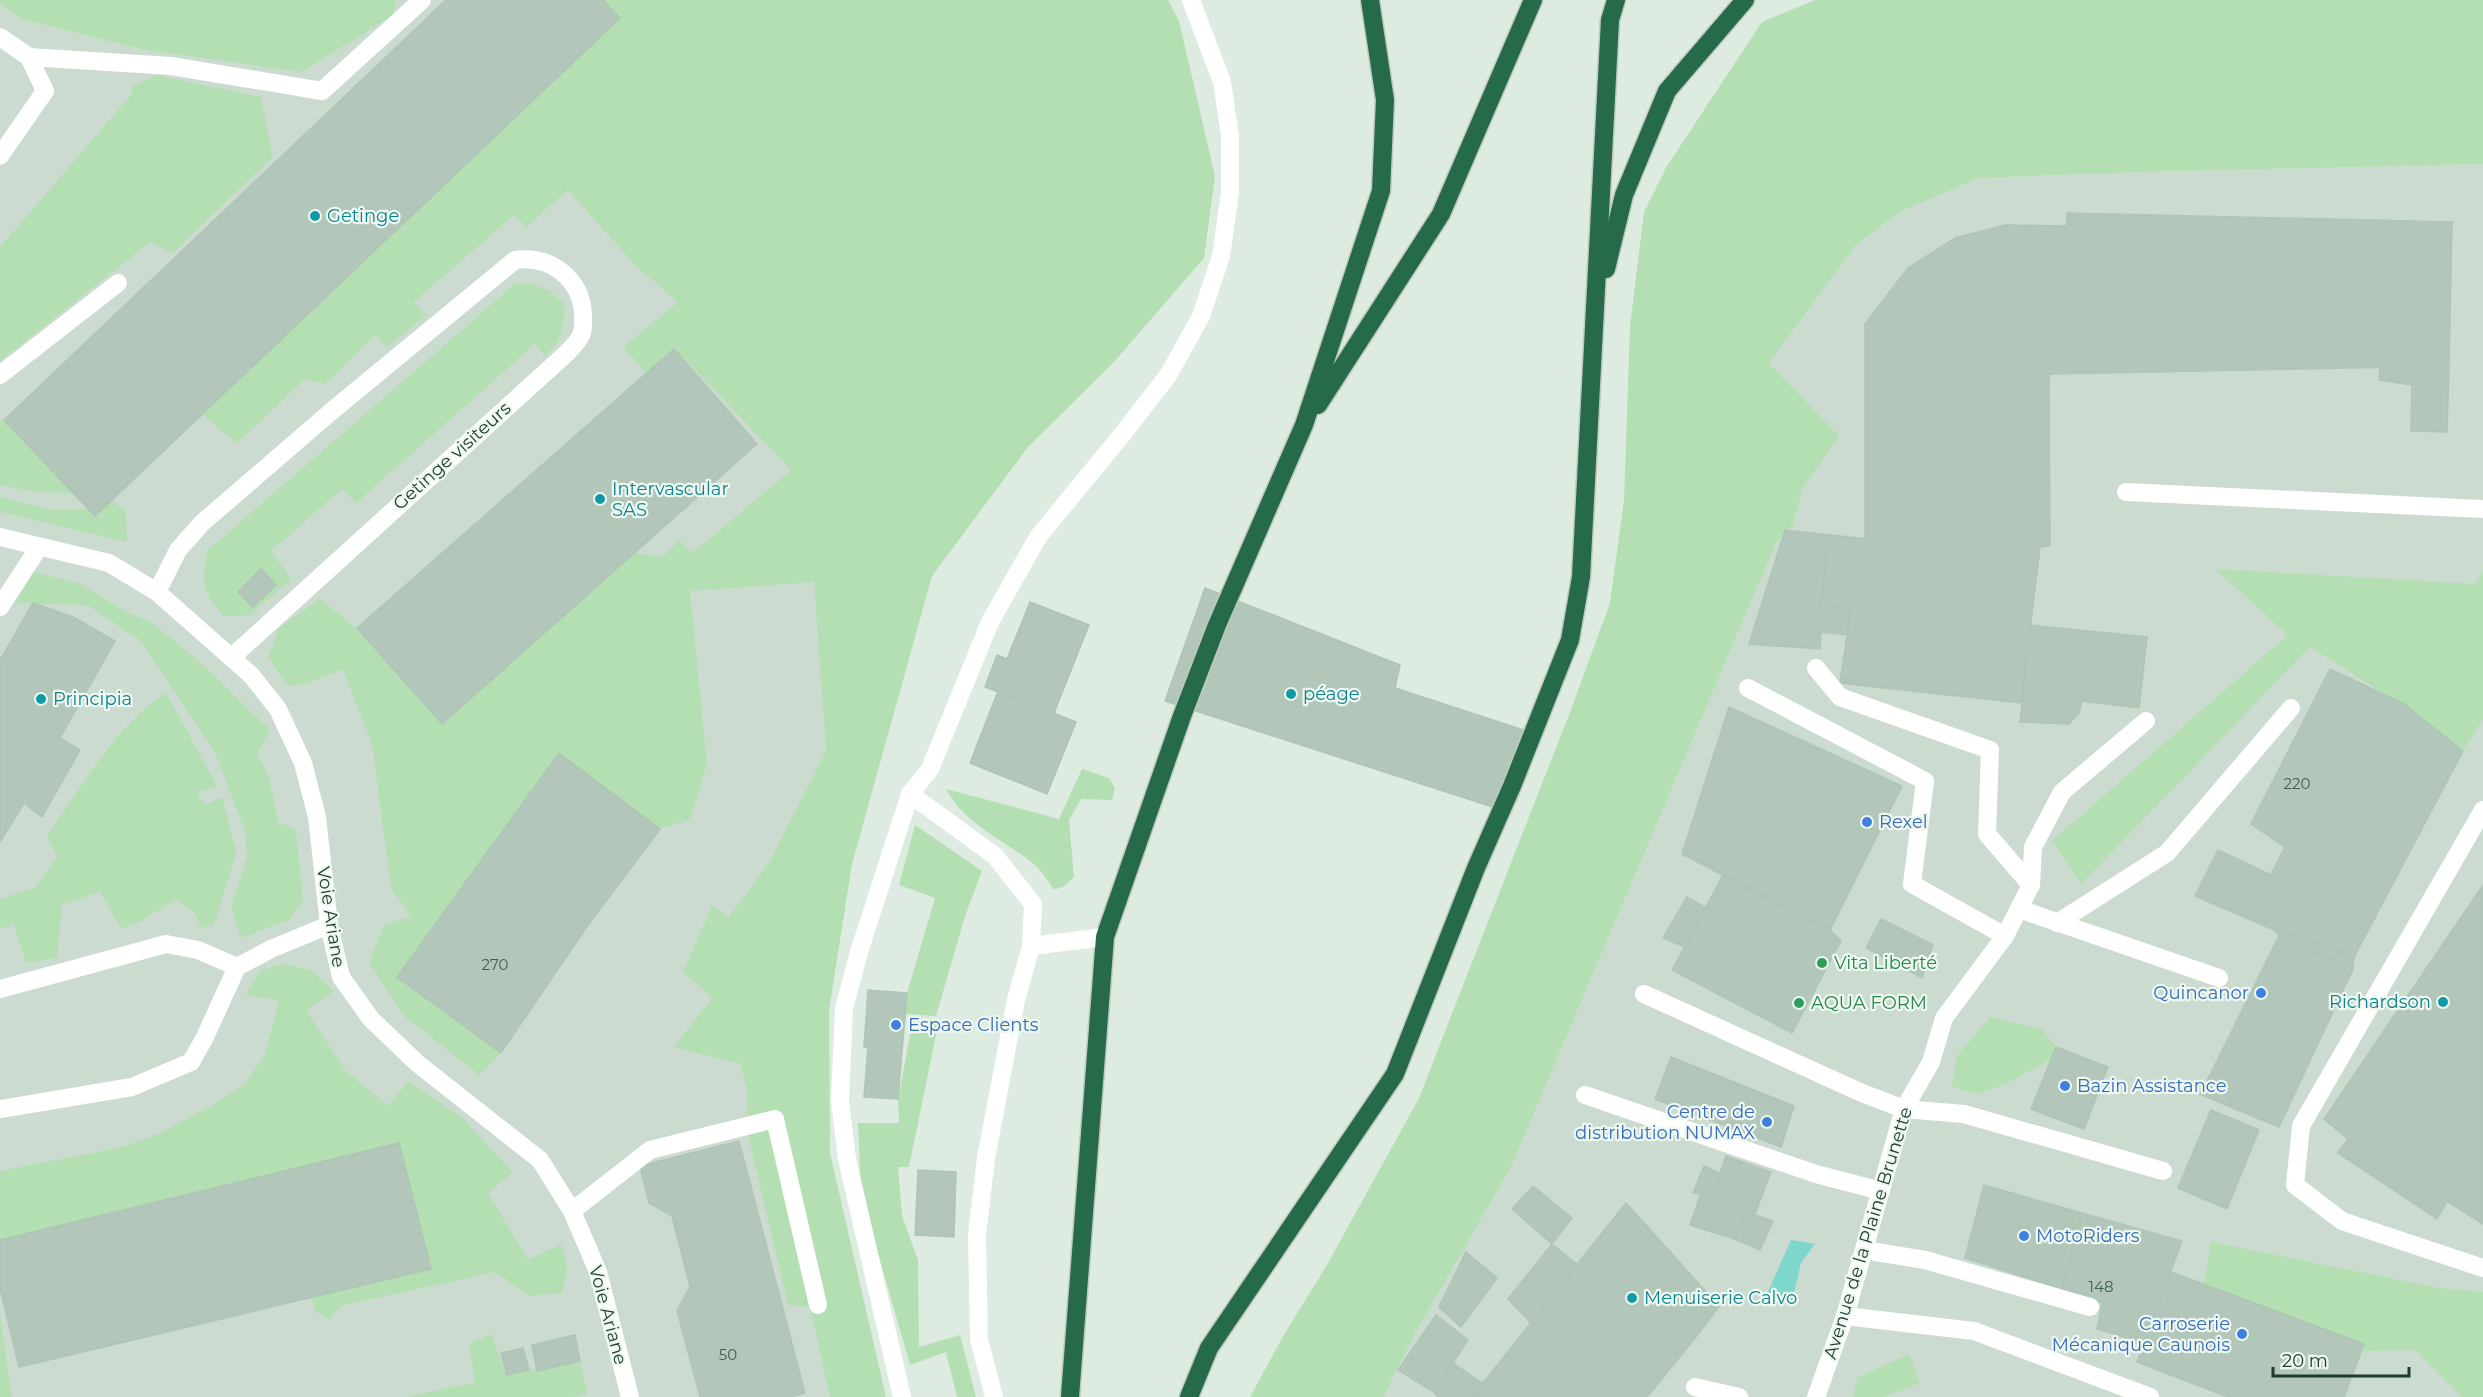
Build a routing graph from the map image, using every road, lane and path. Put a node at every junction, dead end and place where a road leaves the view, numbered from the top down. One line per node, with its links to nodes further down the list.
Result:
1 (422, 0): 8 (street)
2 (1191, 0): 25 (street)
3 (1370, 0): 13 (highway)
4 (1533, 0): 13 (highway)
5 (1616, 0): 11 (highway)
6 (1745, 0): 11 (highway)
7 (0, 37): 8 (street)
8 (29, 57): 9 (street)
9 (0, 156)
10 (118, 283): 12 (street)
11 (1596, 309): 54 (highway)
12 (0, 375)
13 (1304, 425): 32 (highway)
14 (2126, 492): 15 (street)
15 (2483, 509)
16 (0, 537): 17 (street, Voie Ariane)
17 (39, 547): 18 (street, Voie Ariane); 19 (street)
18 (157, 592): 20 (street, Voie Ariane); 20 (street, Getinge visiteurs)
19 (0, 607)
20 (232, 657): 30 (street, Voie Ariane)
21 (1816, 668): 27 (street)
22 (1748, 688): 31 (street)
23 (2291, 708): 29 (street)
24 (2146, 721): 27 (street)
25 (910, 794): 33 (street); 51 (street)
26 (2483, 810): 45 (street)
27 (2031, 885): 28 (street, Avenue de la Plaine Brunette)
28 (2019, 909): 29 (street); 31 (street, Avenue de la Plaine Brunette)
29 (2057, 923): 35 (street)
30 (329, 925): 34 (street); 43 (street, Voie Ariane)
31 (2005, 936): 40 (street, Avenue de la Plaine Brunette)
32 (1105, 937): 33 (street); 53 (highway)
33 (1031, 946): 52 (street)
34 (237, 967): 36 (street); 39 (street)
35 (2219, 978)
36 (0, 989)
37 (1644, 994): 40 (street)
38 (1585, 1095): 42 (street)
39 (0, 1109)
40 (1904, 1109): 41 (street); 42 (street, Avenue de la Plaine Brunette)
41 (2163, 1171)
42 (1881, 1191): 44 (street, Avenue de la Plaine Brunette)
43 (572, 1211): 46 (street); 50 (street, Voie Ariane)
44 (1864, 1250): 47 (street); 48 (street, Avenue de la Plaine Brunette)
45 (2483, 1268)
46 (818, 1305)
47 (2090, 1307)
48 (1845, 1316): 56 (street, Avenue de la Plaine Brunette); 57 (street)
49 (1695, 1388): 55 (street)
50 (630, 1397)
51 (902, 1397)
52 (994, 1397)
53 (1070, 1397)
54 (1189, 1397)
55 (1739, 1397)
56 (1816, 1397)
57 (2150, 1397)

